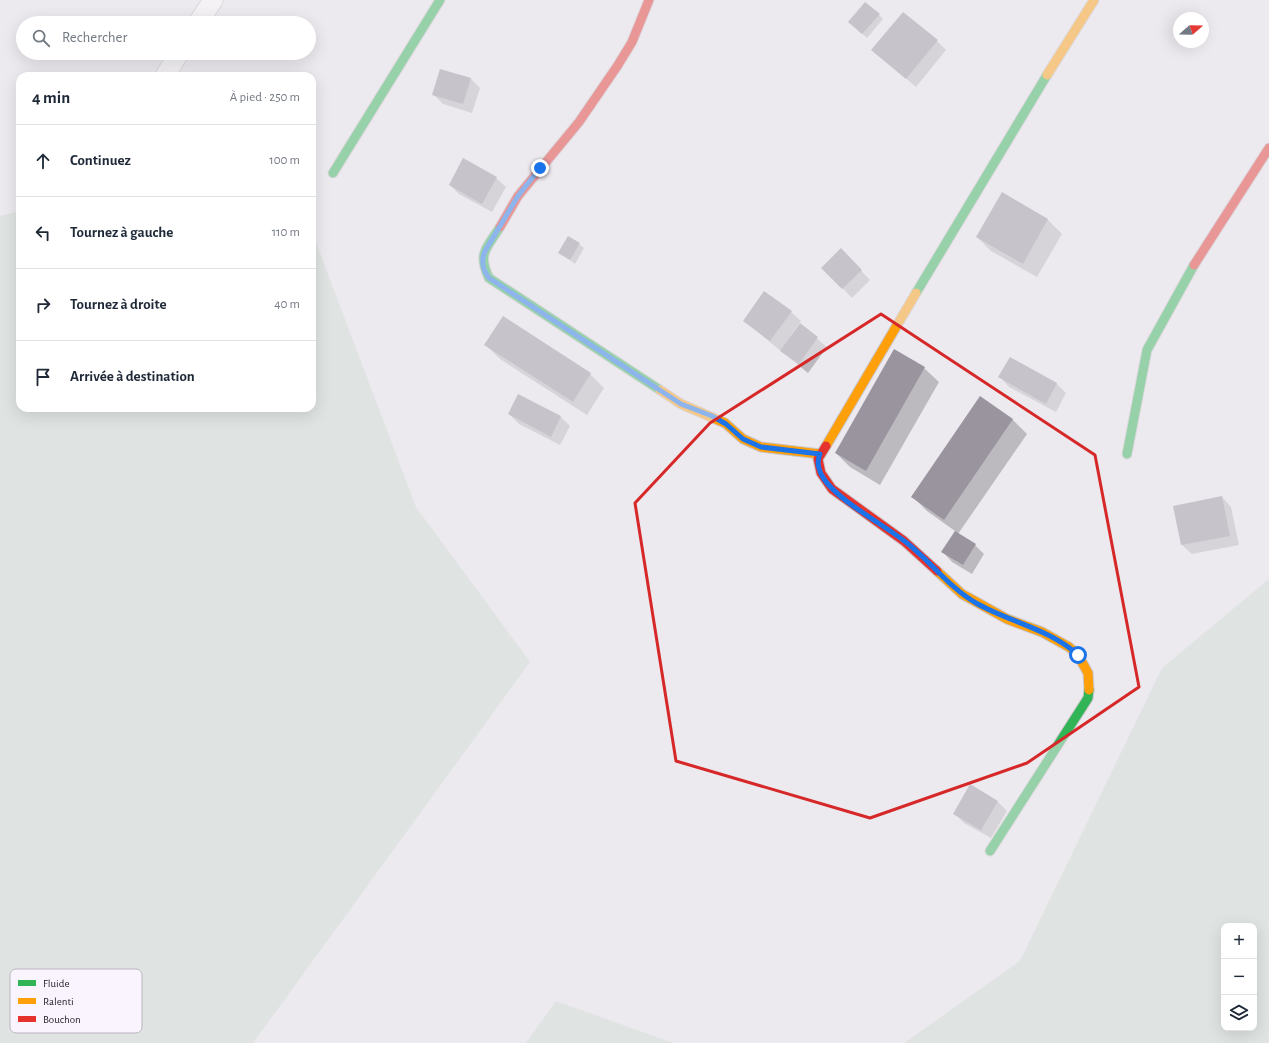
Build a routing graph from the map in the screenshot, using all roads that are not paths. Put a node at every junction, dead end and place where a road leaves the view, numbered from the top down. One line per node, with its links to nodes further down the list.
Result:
1 (213, 0): 5 (street)
2 (440, 0): 9 (street)
3 (649, 0): 10 (street)
4 (1094, 0): 10 (street)
5 (203, 16)
6 (175, 60): 7 (street)
7 (167, 72)
8 (1269, 148): 11 (street)
9 (333, 173)
10 (820, 454): 12 (street)
11 (1127, 454)
12 (990, 851)

